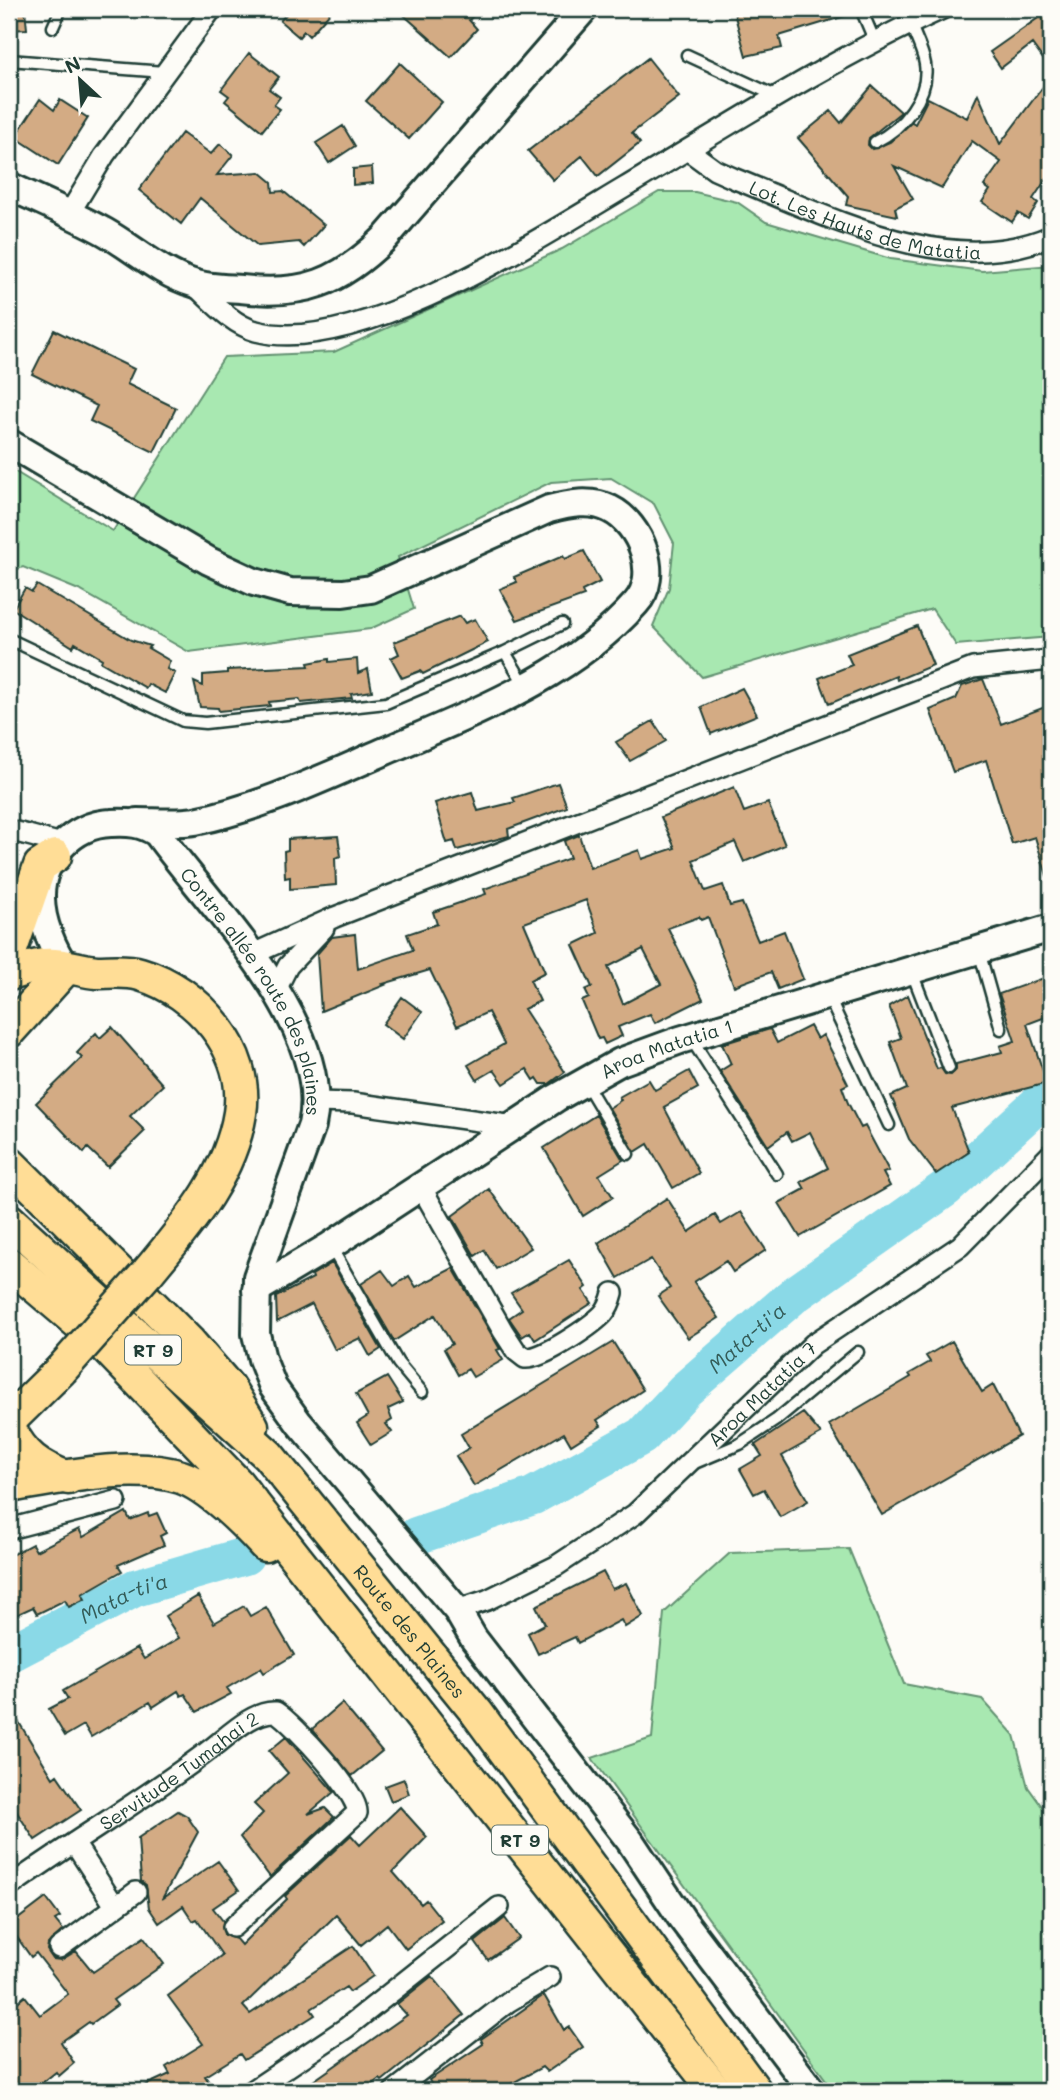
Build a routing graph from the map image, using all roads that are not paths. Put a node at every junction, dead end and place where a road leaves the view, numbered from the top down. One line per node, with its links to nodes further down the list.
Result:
1 (61, 9): 7 (lane)
2 (212, 9): 11 (street)
3 (584, 9): 18 (main road)
4 (860, 9): 8 (lane)
5 (942, 9): 6 (street)
6 (910, 23): 8 (street); 13 (lane)
7 (53, 27)
8 (875, 42): 12 (street)
9 (687, 55): 12 (lane)
10 (9, 60): 11 (lane)
11 (164, 72): 16 (street)
12 (779, 98): 14 (street)
13 (876, 142)
14 (689, 151): 17 (street, Lot. Les Hauts de Matatia); 18 (street)
15 (9, 186): 16 (main road)
16 (69, 214): 18 (main road)
17 (1051, 236)
18 (193, 283)
19 (9, 443): 24 (main road)
20 (562, 624): 22 (lane)
21 (9, 639): 22 (lane)
22 (505, 652): 24 (lane)
23 (1051, 660): 28 (street)
24 (527, 688): 25 (main road)
25 (135, 822): 27 (main road); 32 (main road, Contre allée route des plaines)
26 (9, 830): 27 (street)
27 (58, 850): 31 (highway); 33 (main road)
28 (335, 917): 32 (street); 36 (street)
29 (1051, 928): 30 (main road, Aroa Matatia 1)
30 (979, 951): 34 (main road, Aroa Matatia 1); 38 (lane)
31 (9, 955)
32 (251, 955): 36 (main road, Contre allée route des plaines)
33 (66, 968): 35 (highway); 39 (highway); 58 (highway, bridge)
34 (910, 970): 37 (main road, Aroa Matatia 1); 41 (lane)
35 (9, 974)
36 (276, 990): 43 (main road, Contre allée route des plaines)
37 (828, 995): 40 (main road, Aroa Matatia 1); 44 (lane)
38 (1001, 1029)
39 (9, 1031)
40 (690, 1037): 42 (main road, Aroa Matatia 1); 49 (lane)
41 (949, 1068)
42 (585, 1082): 45 (main road, Aroa Matatia 1); 46 (lane)
43 (315, 1102): 45 (street); 54 (main road, Contre allée route des plaines)
44 (890, 1125)
45 (514, 1126): 50 (main road, Aroa Matatia 1)
46 (628, 1154)
47 (1051, 1154): 61 (street, Aroa Matatia 7)
48 (9, 1163): 60 (highway)
49 (778, 1174)
50 (421, 1185): 52 (main road, Aroa Matatia 1); 55 (street)
51 (9, 1220): 60 (highway, Route des Plaines / RT 9)
52 (330, 1246): 54 (main road, Aroa Matatia 1); 57 (lane)
53 (9, 1264): 65 (highway, RT 9)
54 (256, 1290): 67 (main road, Contre allée route des plaines)
55 (612, 1293)
56 (858, 1352): 61 (lane)
57 (422, 1392)
58 (9, 1421)
59 (9, 1428): 62 (highway)
60 (268, 1455): 79 (highway, Route des Plaines / RT 9)
61 (691, 1462): 67 (street, Aroa Matatia 7)
62 (68, 1478): 63 (highway); 65 (highway)
63 (9, 1486)
64 (116, 1502): 66 (street)
65 (256, 1522): 78 (highway, RT 9)
66 (9, 1529)
67 (457, 1610): 80 (main road)
68 (74, 1843): 69 (street, Servitude Tumahai 2); 71 (street); 73 (street, Servitude Tumahai 2)
69 (9, 1887)
70 (136, 1892): 71 (street)
71 (115, 1906): 74 (street)
72 (499, 1907): 76 (street)
73 (233, 1927)
74 (59, 1948)
75 (550, 1976): 77 (street)
76 (252, 2091)
77 (394, 2091)
78 (716, 2091)
79 (755, 2091)
80 (812, 2091)

